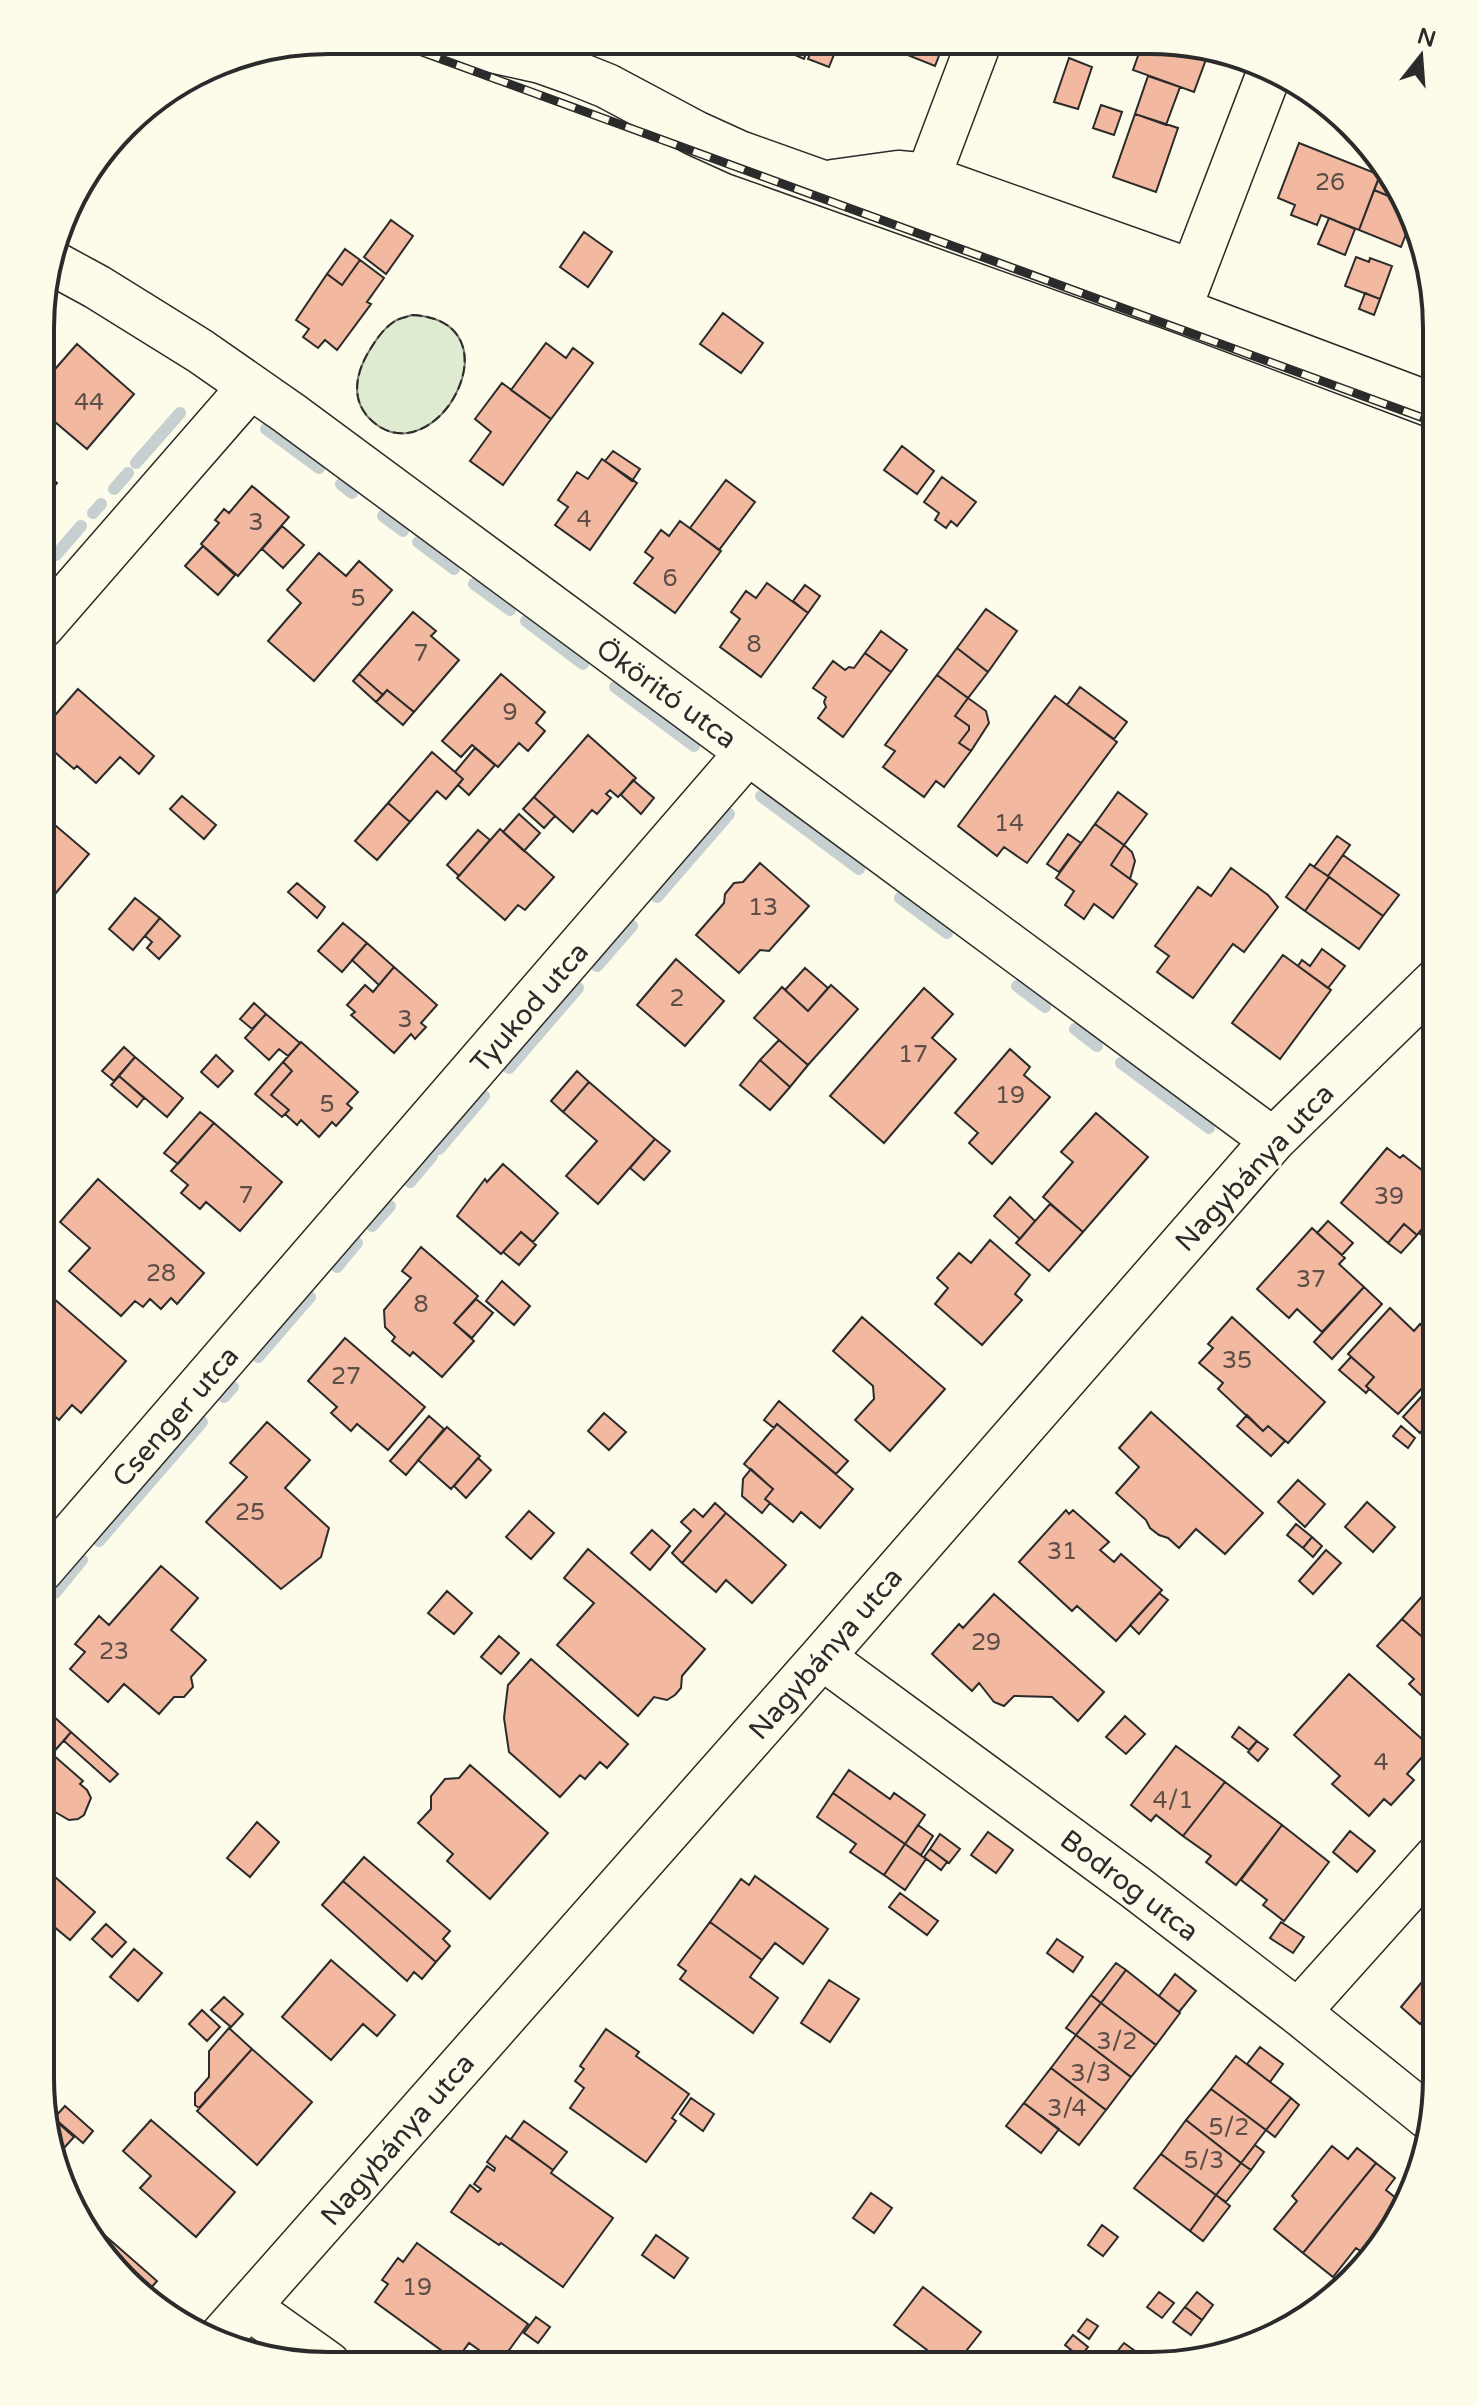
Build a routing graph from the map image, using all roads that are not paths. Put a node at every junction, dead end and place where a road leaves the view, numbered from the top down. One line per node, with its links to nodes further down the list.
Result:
1 (974, 54): 4 (street)
2 (513, 55): 5 (street)
3 (1266, 81): 7 (street)
4 (928, 177): 5 (street); 7 (street)
5 (824, 183): 7 (street)
6 (61, 267): 8 (street, Ököritó utca)
7 (1186, 291): 9 (street)
8 (250, 387): 10 (street); 11 (street, Ököritó utca)
9 (1423, 401)
10 (54, 612)
11 (748, 752): 13 (street, Ököritó utca); 14 (street, Tyukod utca)
12 (1423, 994): 13 (street, Nagybánya utca)
13 (1273, 1140): 16 (street, Nagybánya utca)
14 (309, 1262): 15 (street, Csenger utca)
15 (54, 1555)
16 (822, 1657): 18 (street, Bodrog utca); 20 (street, Nagybánya utca)
17 (1422, 1873): 18 (street)
18 (1298, 2012): 19 (street, Bodrog utca)
19 (1420, 2111)
20 (236, 2321): 21 (street)
21 (299, 2350)

